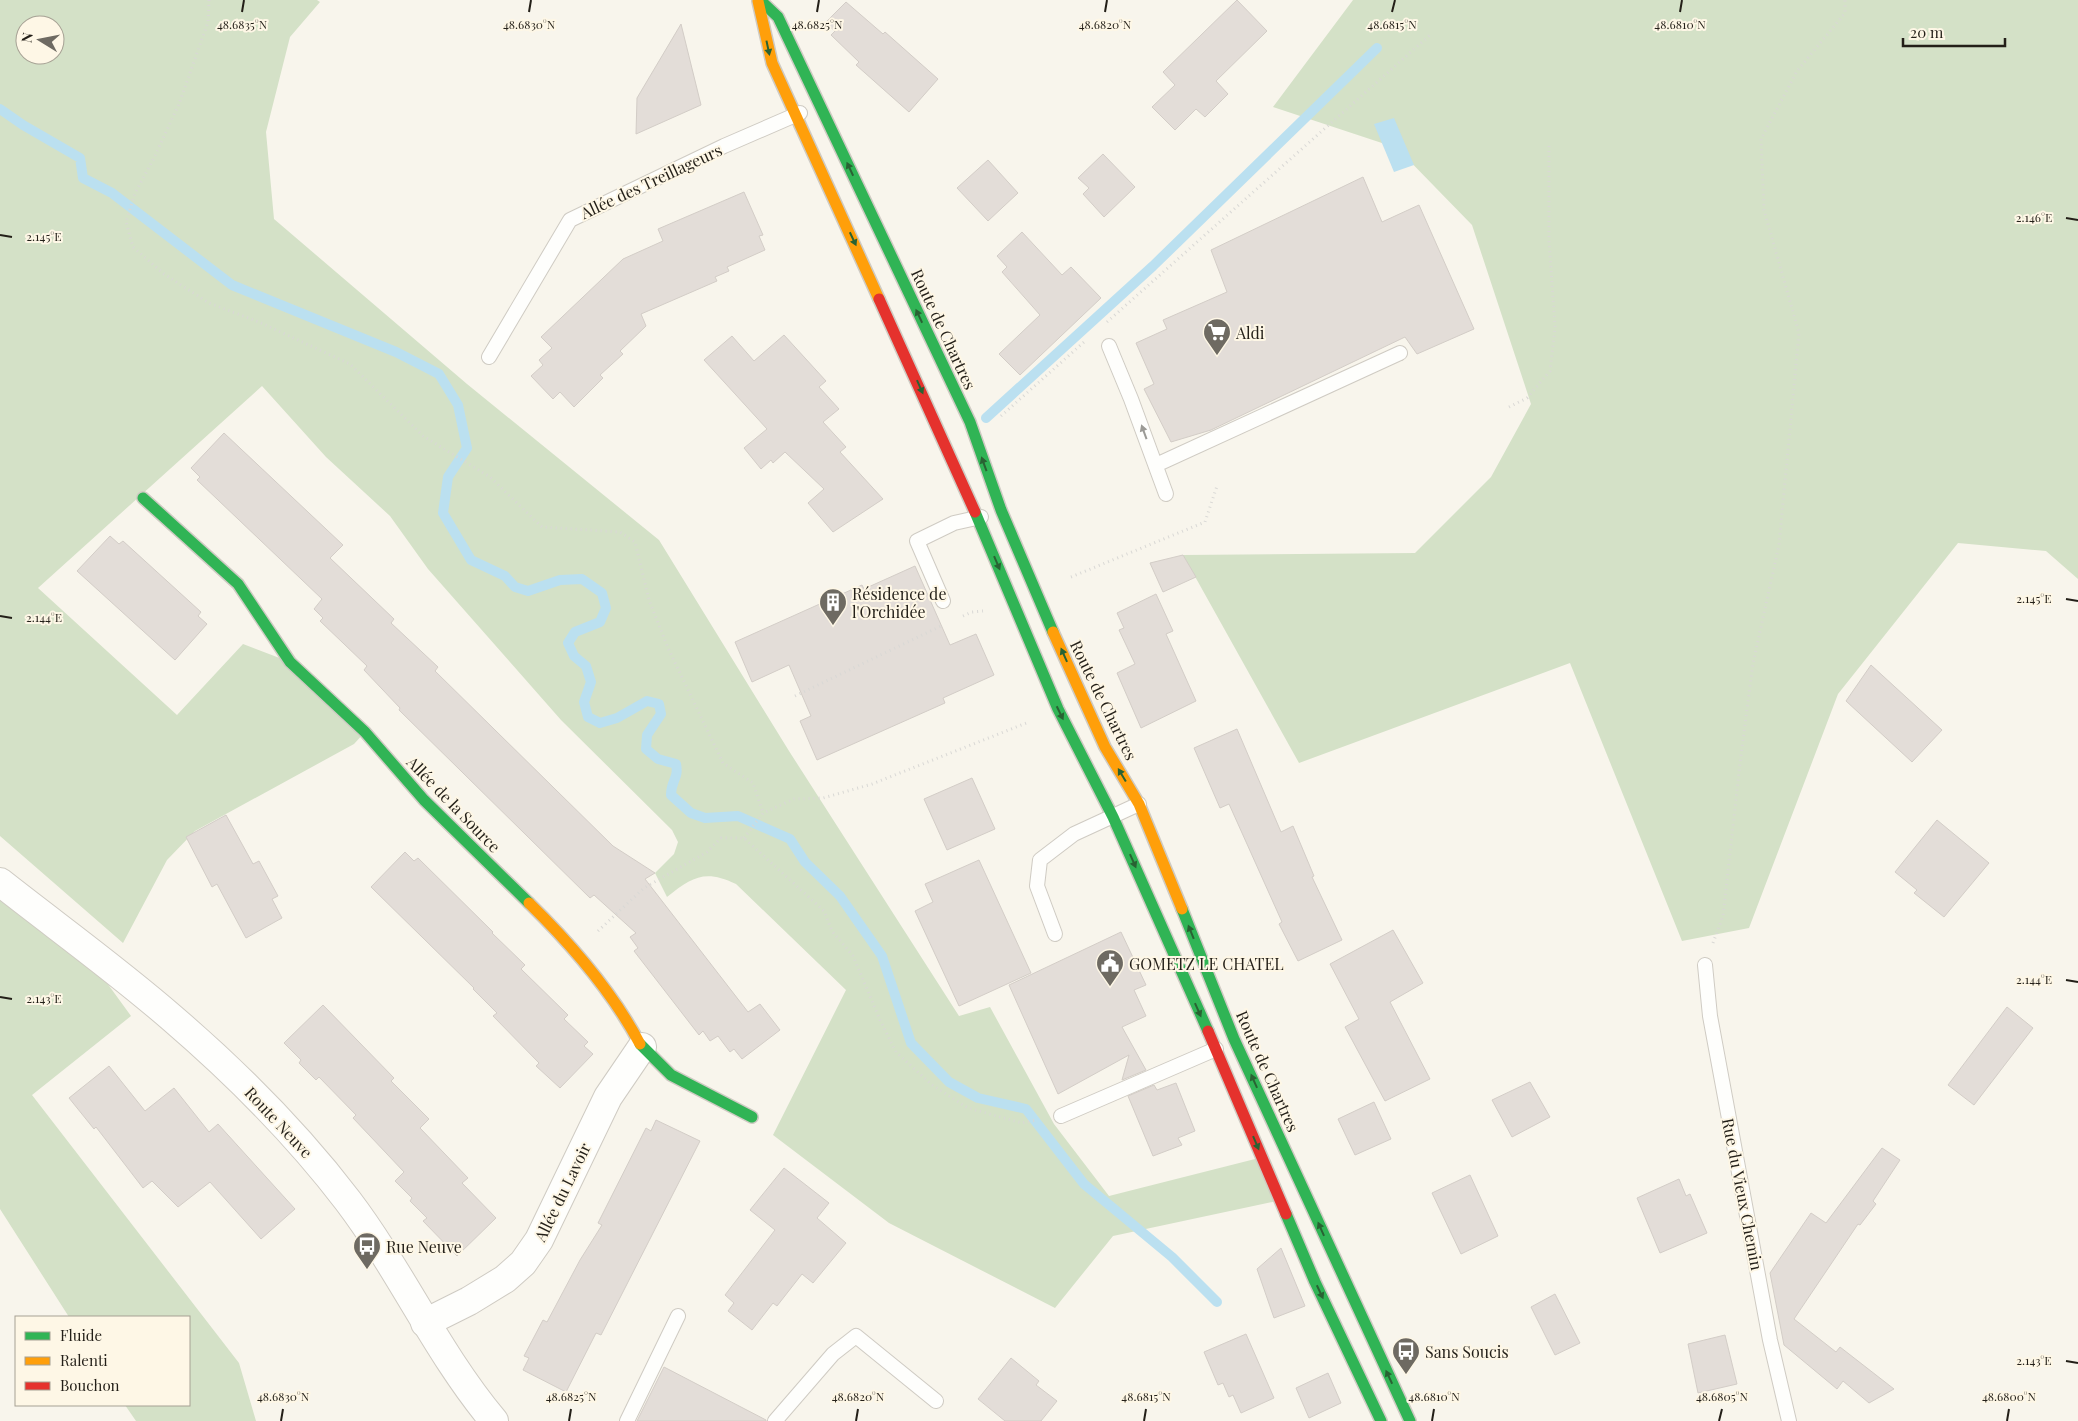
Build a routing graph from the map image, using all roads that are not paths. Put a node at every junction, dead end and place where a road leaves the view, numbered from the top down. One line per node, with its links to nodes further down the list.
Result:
1 (759, 0): 2 (main road, Route de Chartres); 3 (main road, Route de Chartres, one-way to 3)
2 (819, 104): 3 (lane, Allée des Treillageurs); 10 (main road, Route de Chartres, one-way to 2)
3 (795, 115): 6 (lane, Allée des Treillageurs); 11 (main road, Route de Chartres, one-way to 11)
4 (1109, 346): 7 (lane, one-way to 4)
5 (1400, 353): 7 (lane)
6 (489, 356)
7 (1156, 465): 8 (lane)
8 (1166, 494)
9 (143, 498): 18 (main road, Allée de la Source)
10 (1001, 510): 11 (lane); 13 (main road, Route de Chartres, one-way to 10)
11 (978, 518): 12 (lane); 14 (main road, Route de Chartres, one-way to 14)
12 (943, 601)
13 (1139, 804): 14 (lane); 29 (main road, Route de Chartres, one-way to 13)
14 (1113, 817): 16 (lane); 19 (main road, Route de Chartres, one-way to 19)
15 (0, 882): 23 (street, Route Neuve)
16 (1055, 934)
17 (1705, 965): 30 (lane, Rue du Vieux Chemin)
18 (642, 1047): 21 (main road, Allée de la Source); 23 (street, Allée du Lavoir)
19 (1216, 1049): 20 (lane); 28 (main road, Route de Chartres, one-way to 28)
20 (1061, 1116)
21 (752, 1117)
22 (678, 1316): 26 (lane)
23 (425, 1323): 25 (street, Route Neuve)
24 (936, 1401): 27 (lane)
25 (494, 1421)
26 (627, 1421)
27 (775, 1421)
28 (1380, 1421)
29 (1410, 1421)
30 (1789, 1421)

